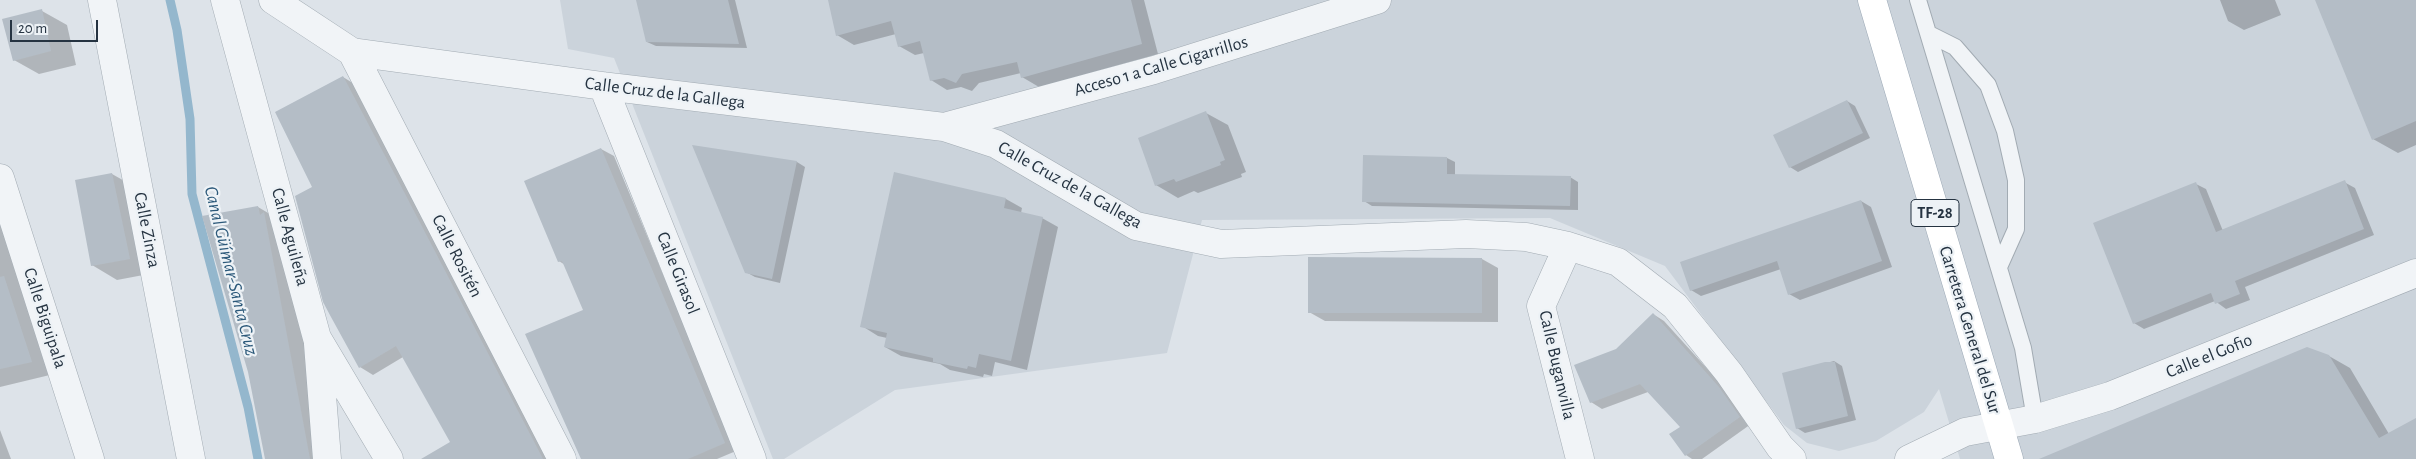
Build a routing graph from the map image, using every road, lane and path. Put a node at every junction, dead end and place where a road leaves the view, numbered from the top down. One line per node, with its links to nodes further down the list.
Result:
1 (102, 0): 19 (street, Calle Zinza)
2 (225, 0): 15 (street, Calle Aguileña)
3 (274, 0): 8 (street, Calle Cruz de la Gallega)
4 (1872, 0): 17 (main road, Carretera General del Sur / TF-28)
5 (1918, 0): 7 (lane)
6 (1362, 2): 10 (street, Acceso 1 a Calle Cigarrillos)
7 (1929, 34): 13 (lane); 13 (lane)
8 (352, 52): 9 (street, Calle Cruz de la Gallega); 22 (street, Calle Rositén)
9 (603, 86): 10 (street, Calle Cruz de la Gallega); 23 (street, Calle Girasol)
10 (944, 127): 12 (street, Calle Cruz de la Gallega)
11 (0, 178): 18 (street, Calle Biguipala)
12 (1568, 246): 24 (street, Calle Buganvilla); 25 (street, Calle Cruz de la Gallega)
13 (2000, 267): 16 (lane)
14 (2416, 273): 16 (street, Calle el Gofio)
15 (317, 338): 20 (street); 21 (street, Calle Aguileña)
16 (2035, 419): 17 (street, Calle el Gofio)
17 (1998, 425): 26 (street); 27 (main road, Carretera General del Sur / TF-28)
18 (90, 459)
19 (191, 459)
20 (327, 459)
21 (389, 459)
22 (562, 459)
23 (752, 459)
24 (1580, 459)
25 (1792, 459)
26 (1909, 459)
27 (2009, 459)

